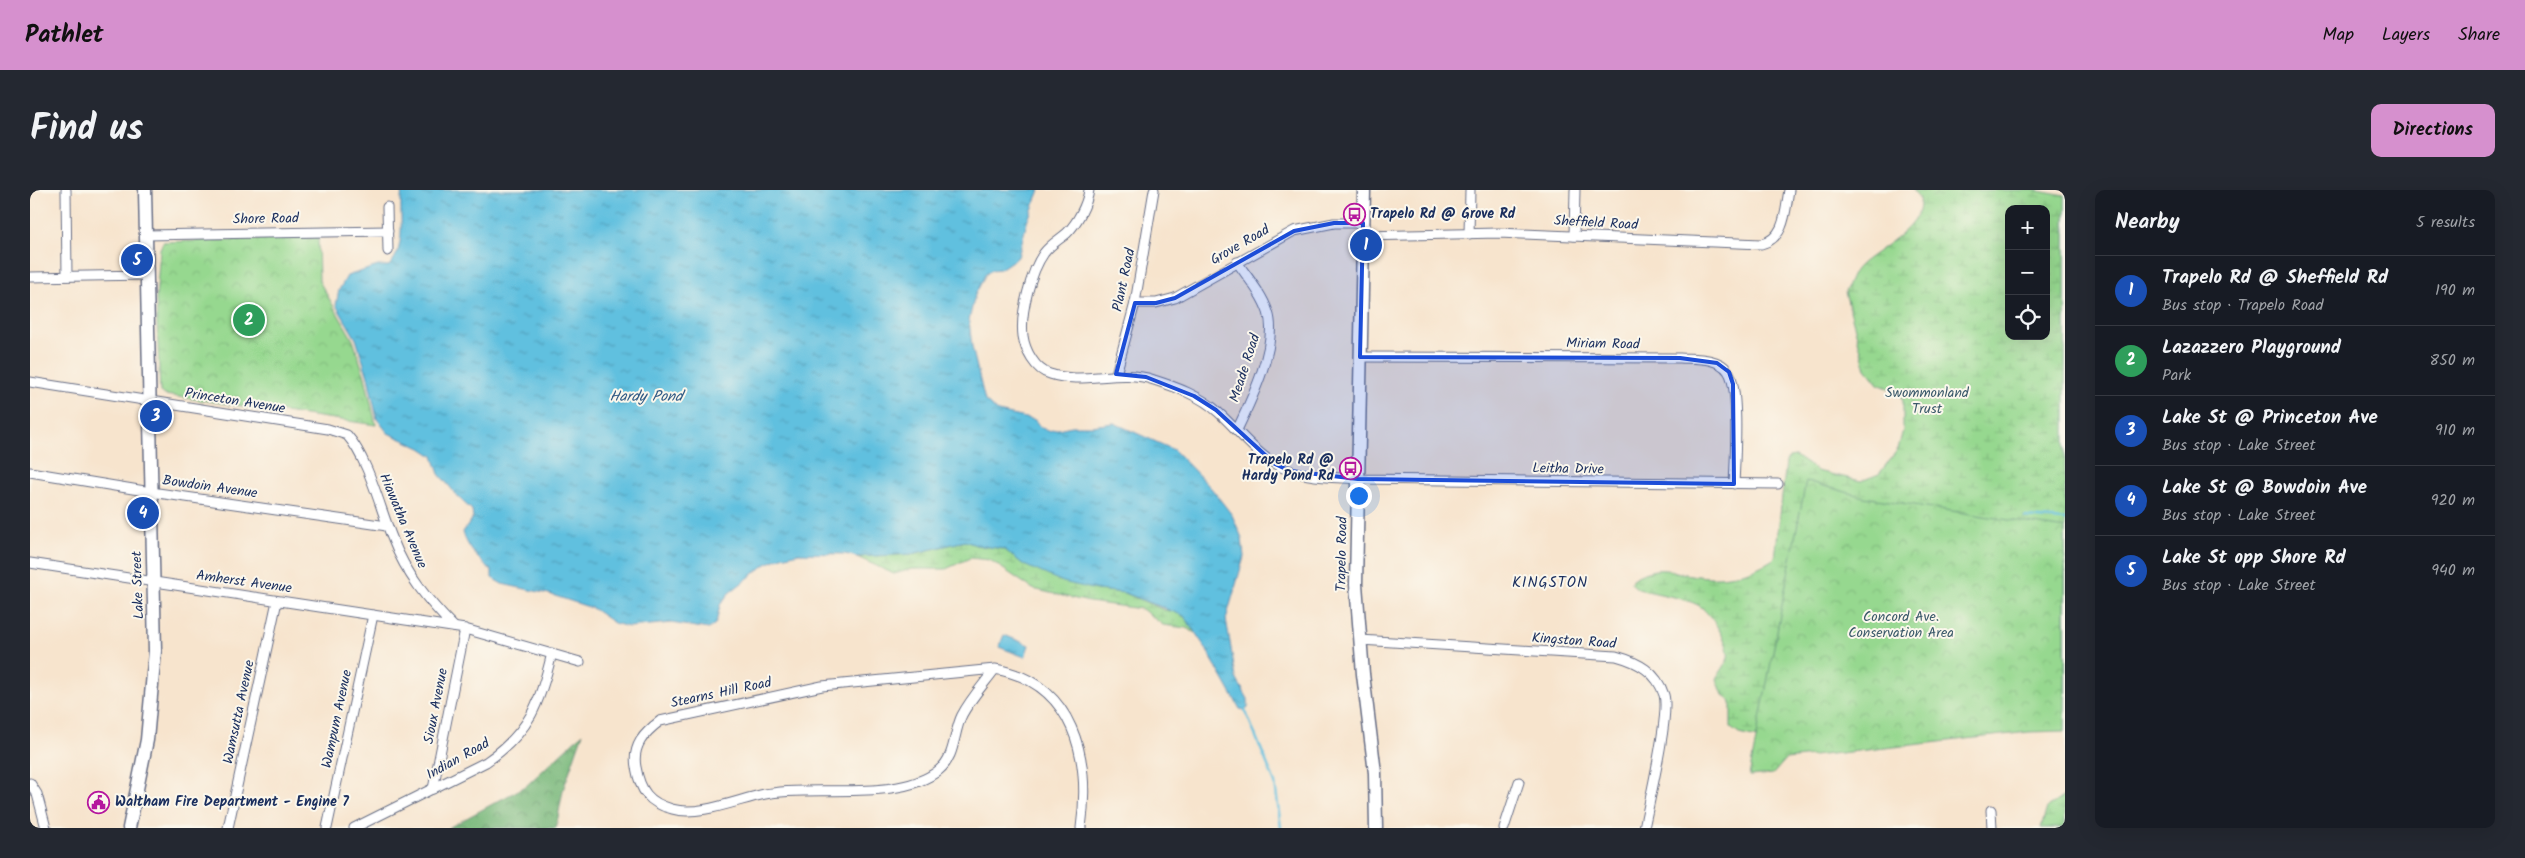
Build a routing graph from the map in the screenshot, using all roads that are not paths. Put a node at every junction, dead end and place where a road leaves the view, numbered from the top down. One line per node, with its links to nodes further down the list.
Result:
1 (66, 190): 18 (street)
2 (145, 190): 13 (street, Lake Street)
3 (1089, 190): 22 (street, Leitha Drive)
4 (1154, 190): 20 (street, Plant Road)
5 (1364, 190): 10 (street, Trapelo Road)
6 (1470, 190): 12 (street)
7 (1575, 190): 14 (street)
8 (1789, 190): 14 (street, Sheffield Road)
9 (387, 207): 11 (street)
10 (1363, 229): 12 (street, Sheffield Road); 16 (street, Grove Road); 21 (street, Trapelo Road)
11 (388, 231): 13 (street, Shore Road); 15 (street)
12 (1469, 234): 14 (street, Sheffield Road)
13 (146, 235): 17 (street, Lake Street)
14 (1574, 236)
15 (388, 251)
16 (1237, 262): 20 (street, Grove Road); 25 (street, Meade Road)
17 (147, 275): 18 (street); 24 (street, Lake Street)
18 (67, 276): 19 (street)
19 (30, 277)
20 (1135, 303): 22 (street, Plant Road)
21 (1360, 357): 28 (street, Trapelo Road); 29 (street, Miriam Road)
22 (1116, 374): 25 (street, Leitha Drive)
23 (30, 382): 24 (street, Princeton Avenue)
24 (150, 402): 26 (street, Princeton Avenue); 31 (street, Lake Street)
25 (1237, 430): 28 (street, Leitha Drive)
26 (347, 435): 32 (street, Hiawatha Avenue)
27 (30, 472): 31 (street, Bowdoin Avenue)
28 (1358, 479): 29 (street, Leitha Drive); 39 (street, Trapelo Road)
29 (1734, 484): 30 (street, Leitha Drive)
30 (1778, 484)
31 (151, 492): 32 (street, Bowdoin Avenue); 34 (street, Lake Street)
32 (387, 526): 37 (street, Hiawatha Avenue)
33 (30, 563): 34 (street, Amherst Avenue)
34 (153, 583): 35 (street, Amherst Avenue); 48 (street, Lake Street)
35 (277, 601): 36 (street, Amherst Avenue); 49 (street, Wamsutta Avenue)
36 (373, 616): 37 (street, Amherst Avenue); 50 (street, Wampum Avenue)
37 (454, 627): 38 (street)
38 (465, 629): 40 (street); 45 (street, Sioux Avenue)
39 (1360, 640): 53 (street, Trapelo Road); 55 (street, Kingston Road)
40 (552, 653): 41 (street); 45 (street, Indian Road)
41 (580, 662)
42 (995, 669): 42 (street, Stearns Hill Road); 52 (street, Stearns Hill Road)
43 (1519, 782): 54 (street)
44 (30, 783): 47 (street)
45 (433, 789): 51 (street, Indian Road)
46 (1991, 810): 56 (street)
47 (46, 828)
48 (129, 828)
49 (228, 828)
50 (327, 828)
51 (354, 828)
52 (1080, 828)
53 (1376, 828)
54 (1504, 828)
55 (1644, 828)
56 (1992, 828)

